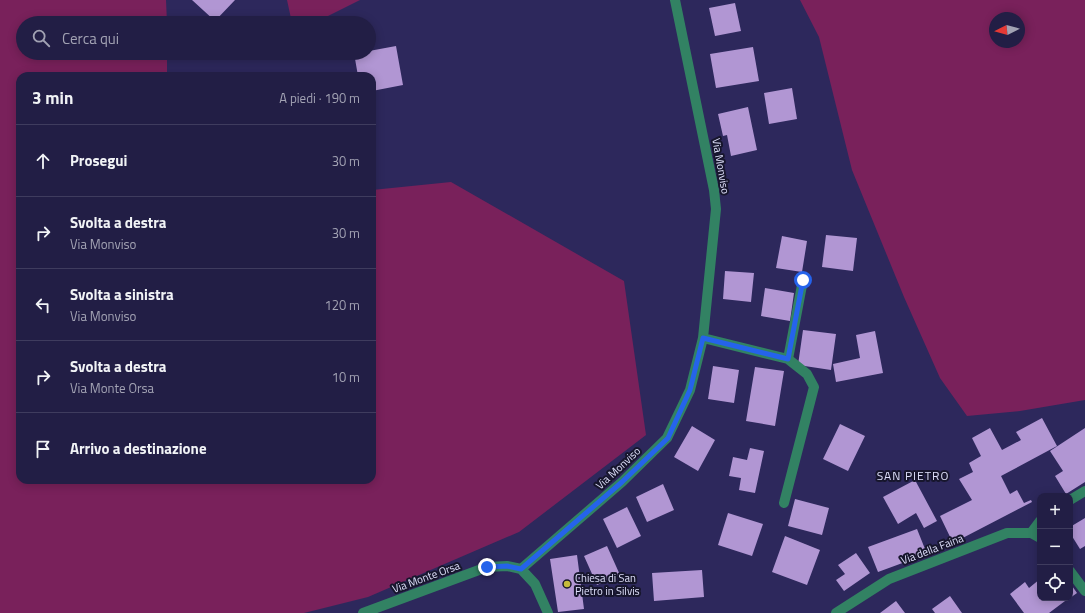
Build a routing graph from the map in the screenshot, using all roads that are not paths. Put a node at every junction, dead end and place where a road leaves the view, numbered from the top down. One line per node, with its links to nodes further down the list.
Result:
1 (675, 0): 3 (street, Via Monviso)
2 (803, 280): 4 (street)
3 (703, 338): 4 (street); 9 (street, Via Monviso)
4 (788, 359): 7 (street)
5 (1085, 491): 6 (street)
6 (1073, 498)
7 (784, 502)
8 (1035, 536): 12 (street, Via della Faina)
9 (521, 569): 13 (street, Via Monte Orsa); 14 (street)
10 (1073, 575): 11 (street)
11 (1085, 591)
12 (866, 593): 15 (street, Via della Faina); 16 (street)
13 (363, 613)
14 (548, 613)
15 (836, 613)
16 (846, 613)

